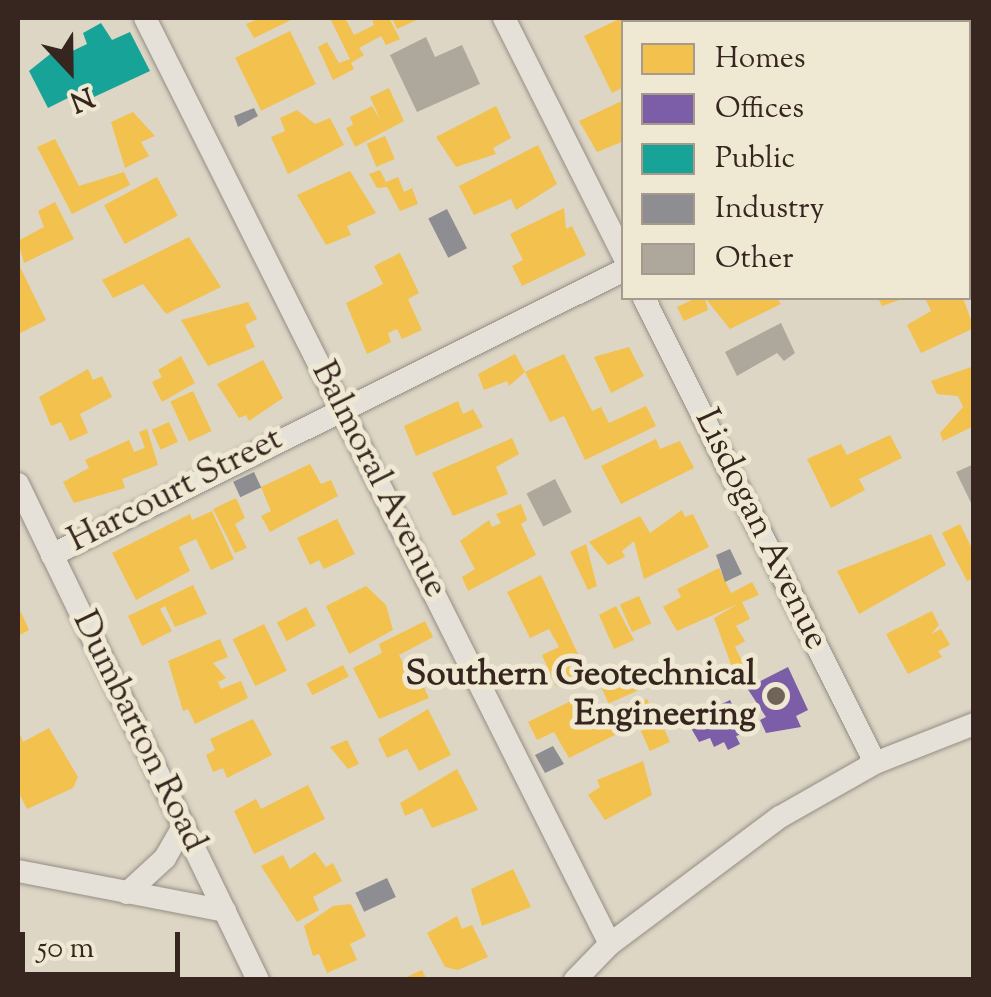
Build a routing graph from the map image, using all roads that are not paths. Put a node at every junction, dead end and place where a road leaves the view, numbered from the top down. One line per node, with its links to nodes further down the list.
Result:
1 (146, 18): 6 (street, Balmoral Avenue)
2 (504, 18): 3 (street)
3 (621, 251)
4 (621, 271): 6 (street, Harcourt Street)
5 (645, 300): 10 (street, Lisdogan Avenue)
6 (342, 407): 8 (street, Harcourt Street); 15 (street, Balmoral Avenue)
7 (18, 484): 8 (street, Dumbarton Road)
8 (52, 554): 11 (street, Dumbarton Road)
9 (974, 724): 10 (street)
10 (875, 763): 15 (street)
11 (184, 825): 13 (street); 14 (street, Dumbarton Road)
12 (18, 872): 13 (street)
13 (127, 893): 14 (street)
14 (225, 911): 16 (street, Dumbarton Road)
15 (610, 944): 17 (street)
16 (258, 980)
17 (575, 980)

